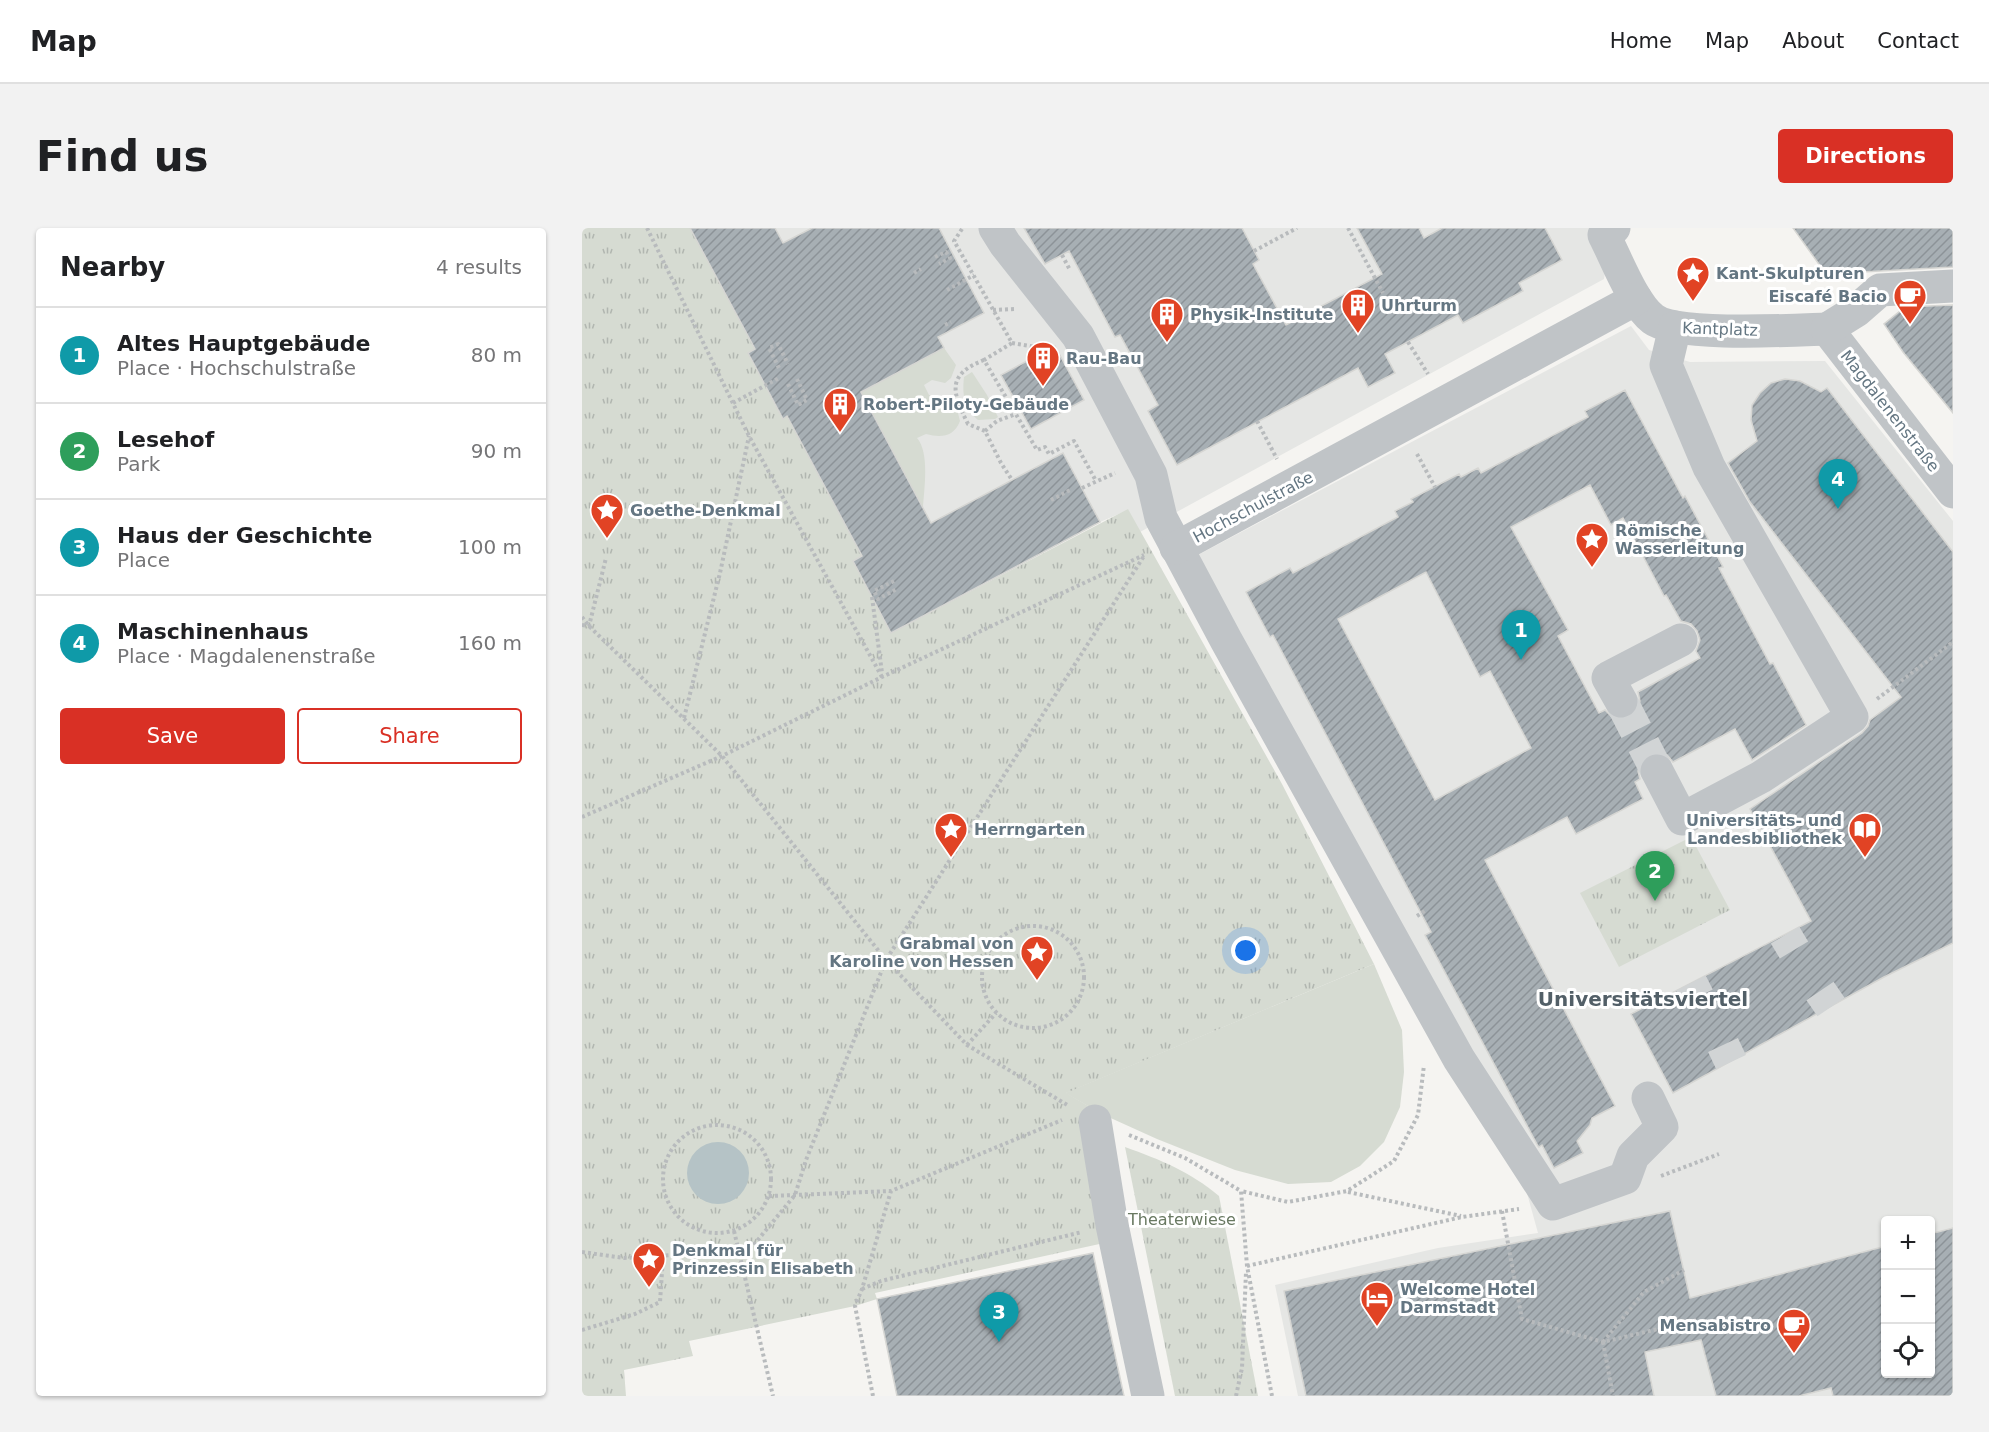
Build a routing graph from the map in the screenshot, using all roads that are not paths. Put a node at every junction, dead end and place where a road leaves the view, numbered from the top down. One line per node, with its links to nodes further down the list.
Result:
1 (995, 228): 8 (street)
2 (1606, 230): 4 (street, Kantplatz)
3 (1953, 286): 6 (street)
4 (1636, 300): 5 (street, Kantplatz); 8 (street, Hochschulstraße)
5 (1675, 327): 6 (street, Kantplatz); 11 (street)
6 (1827, 329): 7 (street, Magdalenenstraße)
7 (1953, 492)
8 (1161, 551): 12 (street, Hochschulstraße)
9 (1681, 640): 10 (street)
10 (1621, 701)
11 (1657, 771)
12 (1648, 1098)
13 (1087, 1117): 14 (street)
14 (1148, 1396)

